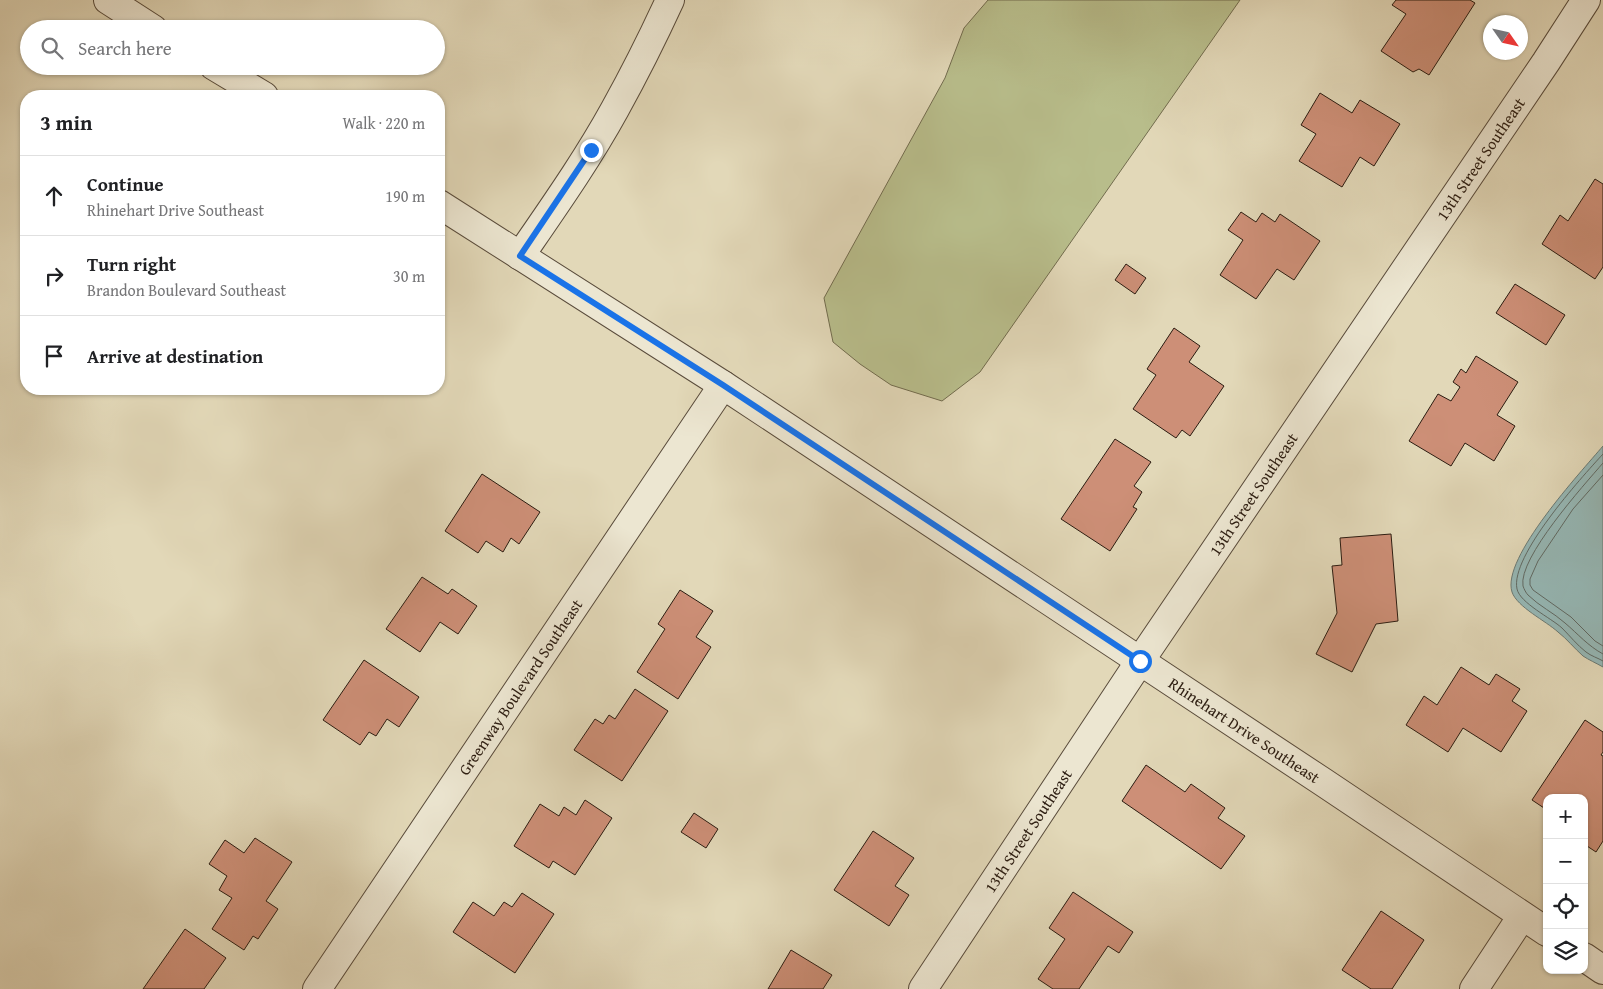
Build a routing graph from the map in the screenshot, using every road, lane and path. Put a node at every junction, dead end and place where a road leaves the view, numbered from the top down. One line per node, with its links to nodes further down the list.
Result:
1 (108, 0): 4 (street)
2 (670, 0): 8 (street)
3 (1586, 0): 10 (street, 13th Street Southeast)
4 (139, 20)
5 (229, 75): 6 (street)
6 (254, 90)
7 (445, 208): 8 (street, Rhinehart Drive Southeast)
8 (520, 256): 9 (street, Rhinehart Drive Southeast)
9 (723, 385): 10 (street, Rhinehart Drive Southeast); 15 (street, Greenway Boulevard Southeast)
10 (1140, 661): 11 (street, Rhinehart Drive Southeast); 16 (street, 13th Street Southeast)
11 (1522, 916): 12 (street, Rhinehart Drive Southeast); 17 (street)
12 (1543, 929)
13 (1588, 960): 14 (street)
14 (1603, 970)
15 (316, 989)
16 (923, 989)
17 (1474, 989)

